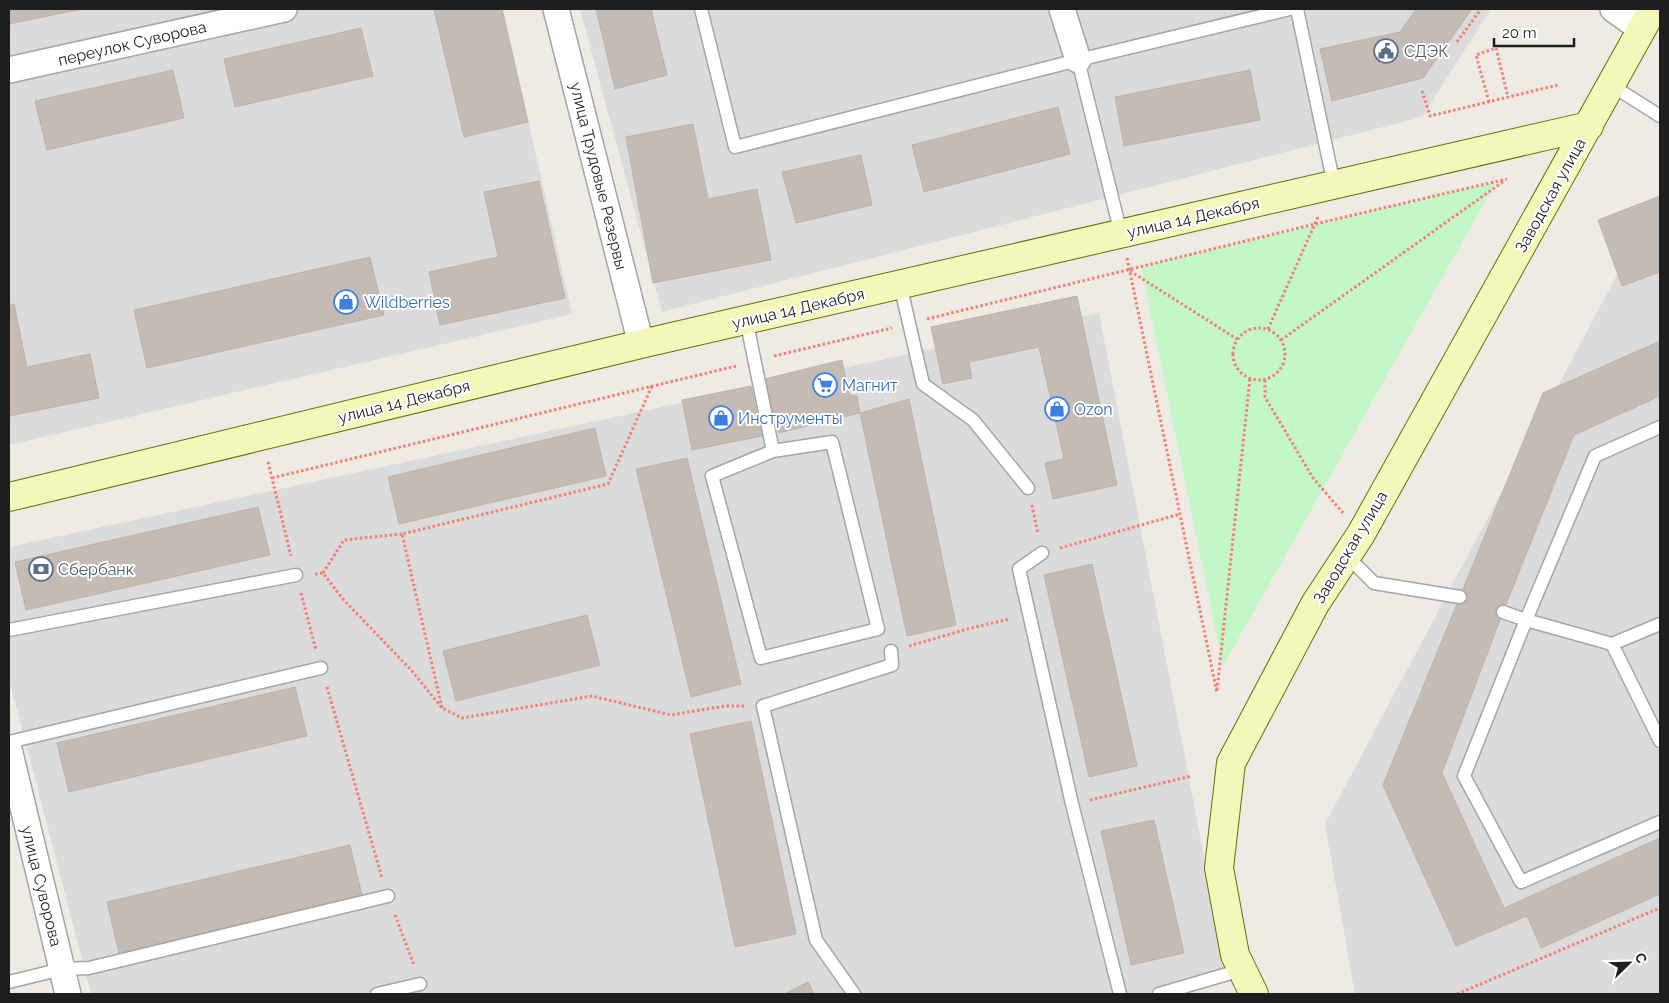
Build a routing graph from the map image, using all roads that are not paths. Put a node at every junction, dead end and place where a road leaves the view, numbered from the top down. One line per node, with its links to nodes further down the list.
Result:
1 (284, 9): 10 (street, переулок Суворова)
2 (556, 9): 18 (street, улица Трудовые Резервы)
3 (701, 9): 9 (lane)
4 (1062, 9): 9 (street)
5 (1290, 9): 9 (lane)
6 (1297, 9): 14 (lane)
7 (1613, 9): 8 (street)
8 (1647, 19): 11 (main road, Заводская улица)
9 (1078, 60): 15 (lane)
10 (9, 70)
11 (1611, 85): 12 (lane); 13 (main road, Заводская улица)
12 (1660, 116)
13 (1589, 126): 14 (main road, улица 14 Декабря); 23 (main road, Заводская улица)
14 (1334, 185): 15 (main road, улица 14 Декабря)
15 (1121, 234): 16 (main road, улица 14 Декабря)
16 (900, 284): 17 (main road, улица 14 Декабря); 21 (lane)
17 (746, 319): 18 (main road, улица 14 Декабря); 20 (lane)
18 (641, 344): 22 (main road, улица 14 Декабря)
19 (1660, 427): 28 (lane)
20 (773, 451): 20 (lane)
21 (1028, 488)
22 (9, 497)
23 (1353, 544): 26 (lane); 40 (main road, Заводская улица)
24 (1042, 553): 46 (lane)
25 (296, 575): 30 (lane)
26 (1460, 597)
27 (1503, 612): 28 (lane)
28 (1526, 620): 31 (lane); 37 (lane)
29 (1660, 624): 31 (lane)
30 (9, 630)
31 (1612, 644): 34 (lane)
32 (891, 652): 45 (lane)
33 (321, 668): 35 (lane)
34 (1660, 741)
35 (9, 742)
36 (9, 749): 39 (street, улица Суворова)
37 (1660, 822)
38 (388, 896): 39 (lane)
39 (62, 968): 41 (lane); 43 (street, улица Суворова)
40 (1241, 970): 47 (lane); 48 (main road, Заводская улица)
41 (9, 982)
42 (420, 984): 44 (lane)
43 (68, 994)
44 (377, 994)
45 (854, 994)
46 (1120, 994)
47 (1159, 994)
48 (1254, 994)

